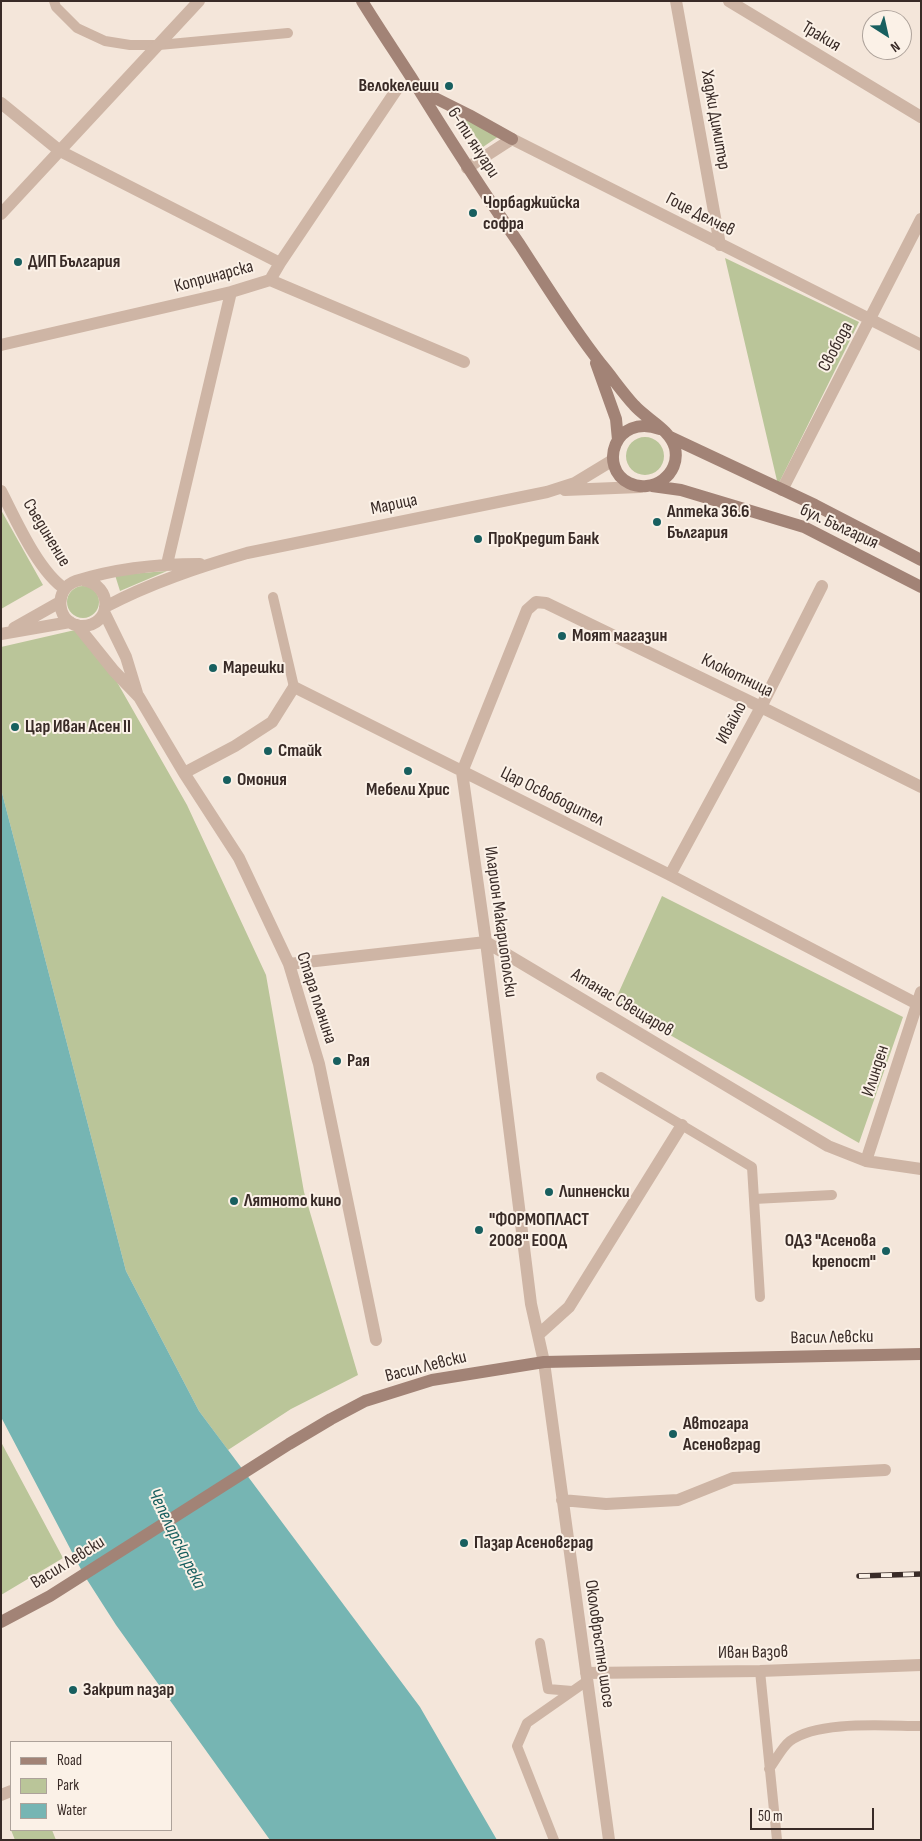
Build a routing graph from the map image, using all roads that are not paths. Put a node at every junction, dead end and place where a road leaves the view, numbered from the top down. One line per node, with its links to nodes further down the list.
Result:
1 (54, 1): 7 (lane)
2 (199, 1): 7 (street)
3 (362, 1): 9 (main road, 6-ти януари)
4 (676, 1): 17 (street, Хаджи Димитър)
5 (729, 1): 11 (street, Тракия)
6 (288, 33): 7 (lane)
7 (159, 45): 13 (street)
8 (398, 89): 18 (street, Копринарска)
9 (419, 90): 12 (main road); 14 (main road, 6-ти януари)
10 (1, 103): 13 (street)
11 (921, 117)
12 (512, 139): 14 (street); 17 (street, Гоце Делчев)
13 (60, 151): 15 (street); 18 (street)
14 (467, 168): 24 (main road, 6-ти януари)
15 (1, 214)
16 (921, 219): 21 (street, Свобода)
17 (720, 244): 21 (street, Гоце Делчев)
18 (280, 263): 19 (street, Копринарска)
19 (270, 280): 20 (street, Копринарска); 25 (street)
20 (231, 292): 22 (street, Копринарска); 34 (street)
21 (870, 320): 23 (street, Гоце Делчев); 30 (street, Свобода)
22 (1, 345)
23 (921, 345)
24 (591, 351): 26 (main road); 27 (main road)
25 (464, 362)
26 (665, 433): 27 (main road); 29 (main road); 30 (main road, бул. България)
27 (618, 440): 28 (main road)
28 (614, 460): 29 (main road); 32 (street)
29 (646, 486): 32 (street); 38 (main road, бул. България)
30 (782, 490): 33 (main road, бул. България)
31 (1, 491): 39 (street, Съединение)
32 (547, 492): 35 (street, Марица)
33 (921, 560)
34 (167, 564): 35 (street); 36 (street)
35 (210, 564): 42 (street)
36 (83, 580): 39 (street); 42 (street)
37 (822, 586): 47 (street, Ивайло)
38 (921, 587)
39 (65, 589): 41 (street)
40 (273, 597): 45 (lane)
41 (60, 602): 43 (street); 44 (street)
42 (105, 610): 43 (street); 46 (street)
43 (73, 624): 44 (street); 46 (street)
44 (3, 633)
45 (294, 687): 48 (street); 49 (street, Цар Освободител)
46 (139, 698): 48 (street, Стара планина)
47 (761, 707): 49 (street, Клокотница); 50 (street, Клокотница); 51 (street, Ивайло)
48 (184, 772): 53 (street, Стара планина)
49 (462, 772): 51 (street, Цар Освободител); 52 (street, Иларион Макариополски)
50 (921, 787)
51 (670, 875): 54 (street, Цар Освободител)
52 (486, 942): 53 (street); 57 (street, Атанас Свещаров); 62 (street, Иларион Макариополски)
53 (289, 964): 63 (street, Стара планина)
54 (919, 1001): 57 (street, Илинден)
55 (601, 1077): 56 (lane)
56 (682, 1126): 60 (lane); 62 (street)
57 (866, 1161): 58 (street, Атанас Свещаров)
58 (921, 1169)
59 (832, 1195): 60 (lane)
60 (754, 1199): 61 (lane)
61 (760, 1297)
62 (538, 1335): 65 (street, Иларион Макариополски)
63 (376, 1340)
64 (921, 1354): 65 (main road, Васил Левски)
65 (544, 1362): 67 (street, Околовръстно шосе); 68 (main road, Васил Левски)
66 (885, 1470): 67 (street)
67 (562, 1500): 72 (street, Околовръстно шосе)
68 (1, 1622)
69 (540, 1643): 73 (lane)
70 (921, 1665): 71 (street, Иван Вазов)
71 (760, 1671): 72 (street, Иван Вазов); 75 (lane)
72 (586, 1677): 73 (lane); 77 (street, Околовръстно шосе)
73 (572, 1691): 76 (lane)
74 (921, 1726): 75 (lane)
75 (769, 1769): 78 (lane)
76 (554, 1840)
77 (609, 1840)
78 (777, 1840)

